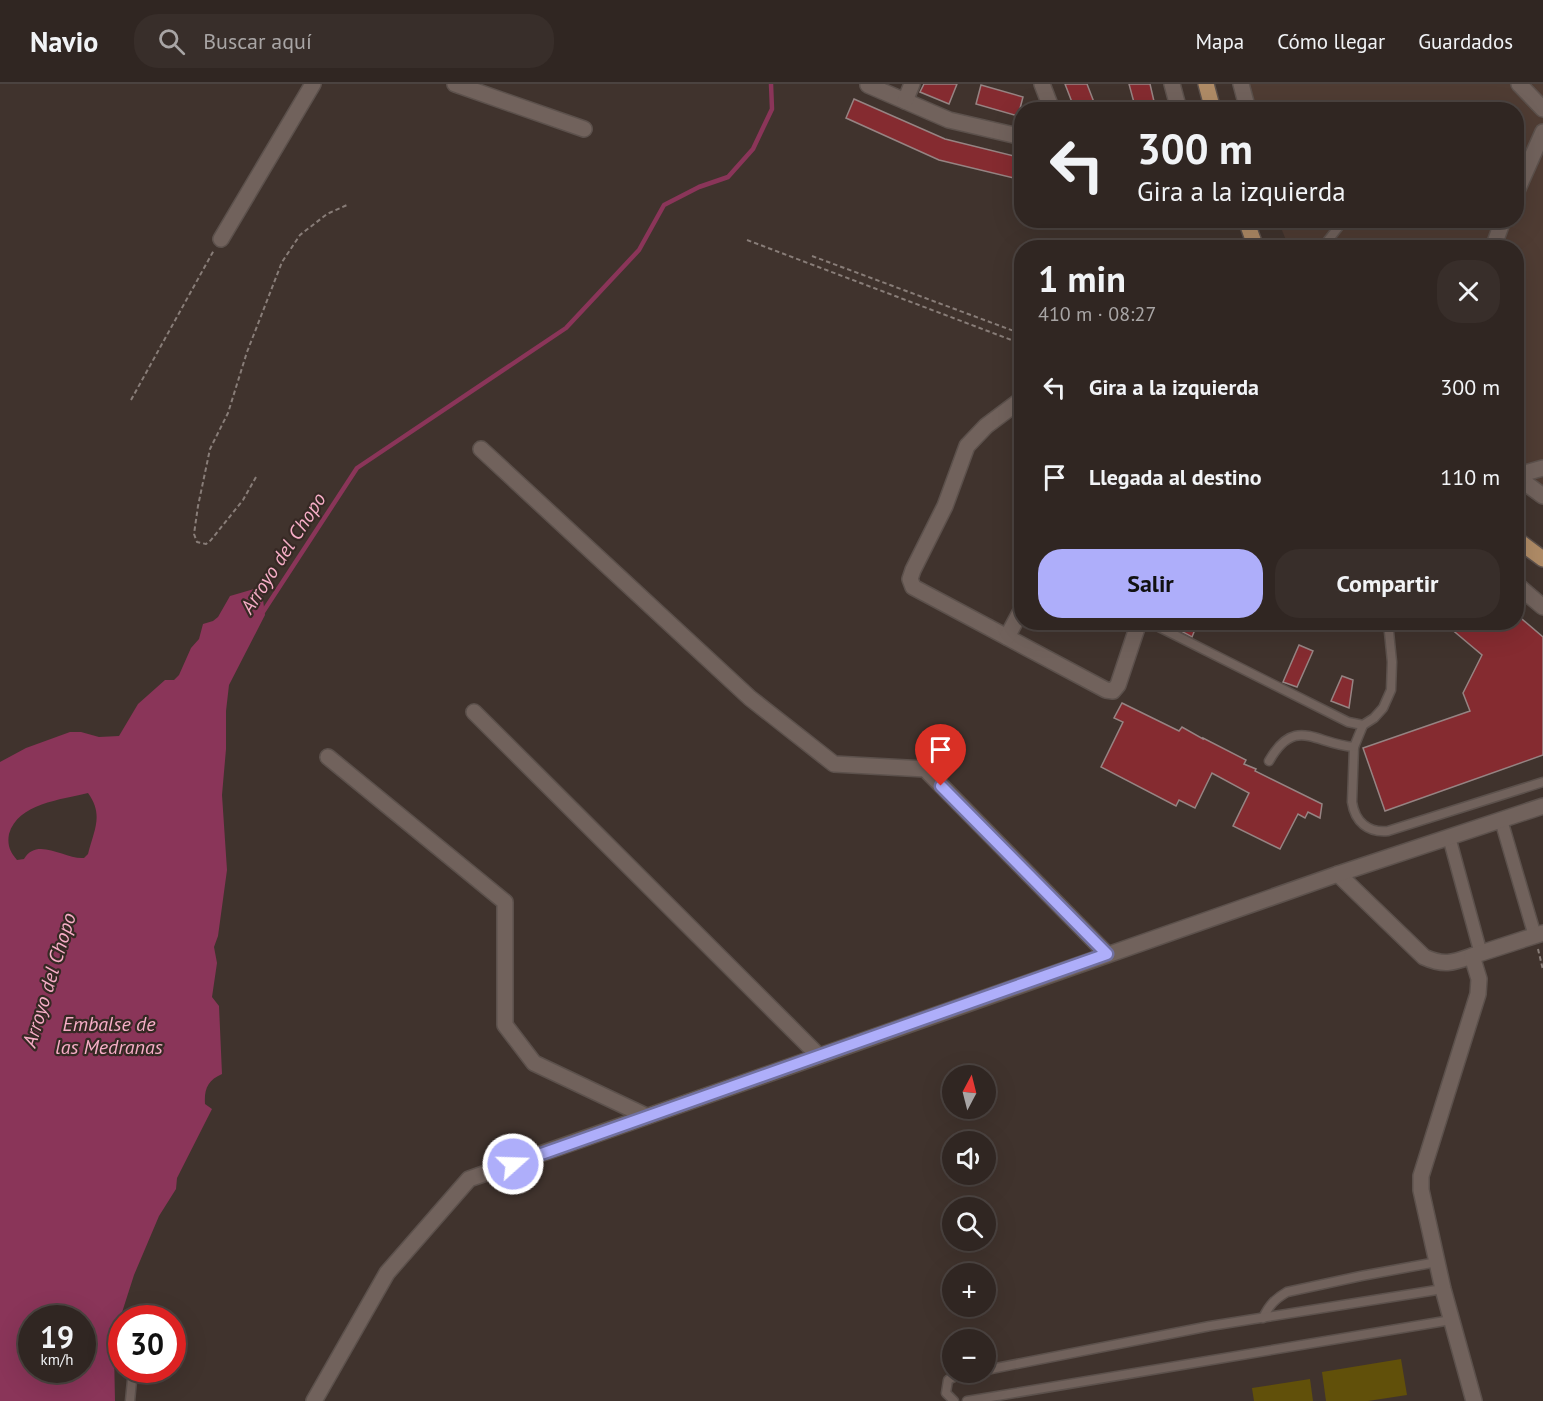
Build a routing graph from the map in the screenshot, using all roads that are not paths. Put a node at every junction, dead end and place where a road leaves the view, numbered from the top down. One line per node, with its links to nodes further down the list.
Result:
1 (313, 84): 21 (street)
2 (455, 84): 16 (street)
3 (912, 84): 10 (street)
4 (1041, 84): 11 (street)
5 (1172, 84): 12 (street)
6 (1206, 84): 13 (main road)
7 (1241, 84): 14 (street)
8 (868, 85): 10 (street)
9 (1526, 87): 15 (street)
10 (905, 101): 18 (street)
11 (1049, 102)
12 (1177, 102)
13 (1211, 102)
14 (1246, 102)
15 (1543, 109)
16 (584, 129)
17 (1543, 132): 19 (street)
18 (1014, 135)
19 (1524, 175)
20 (1338, 228): 22 (lane)
21 (221, 240)
22 (1328, 240)
23 (1014, 405): 37 (street)
24 (481, 449): 49 (street)
25 (1543, 468): 26 (street)
26 (1524, 474)
27 (1524, 482): 28 (street)
28 (1543, 496)
29 (1524, 545): 30 (main road)
30 (1543, 559)
31 (1524, 591): 32 (street)
32 (1543, 608)
33 (1014, 624): 37 (street)
34 (1136, 630): 37 (street)
35 (1165, 630): 39 (lane)
36 (1389, 630): 39 (lane)
37 (1007, 637)
38 (474, 712): 51 (street)
39 (1363, 725): 40 (lane)
40 (1354, 747): 42 (lane); 43 (lane)
41 (328, 757): 52 (street)
42 (1269, 761)
43 (1543, 782)
44 (1543, 806): 45 (street)
45 (1501, 820): 46 (street); 48 (street)
46 (1449, 837): 47 (street); 50 (street)
47 (1338, 874): 49 (street); 50 (street)
48 (1539, 935): 50 (street)
49 (1107, 954): 51 (street)
50 (1476, 955): 53 (street)
51 (818, 1055): 52 (street)
52 (646, 1116): 61 (street)
53 (1437, 1262): 54 (street); 55 (lane)
54 (1443, 1289): 55 (lane); 56 (street)
55 (1263, 1318): 57 (lane)
56 (1451, 1320): 63 (lane); 64 (street)
57 (996, 1368)
58 (132, 1383): 60 (lane)
59 (948, 1383): 62 (lane)
60 (130, 1401)
61 (314, 1401)
62 (954, 1401)
63 (967, 1401)
64 (1474, 1401)

